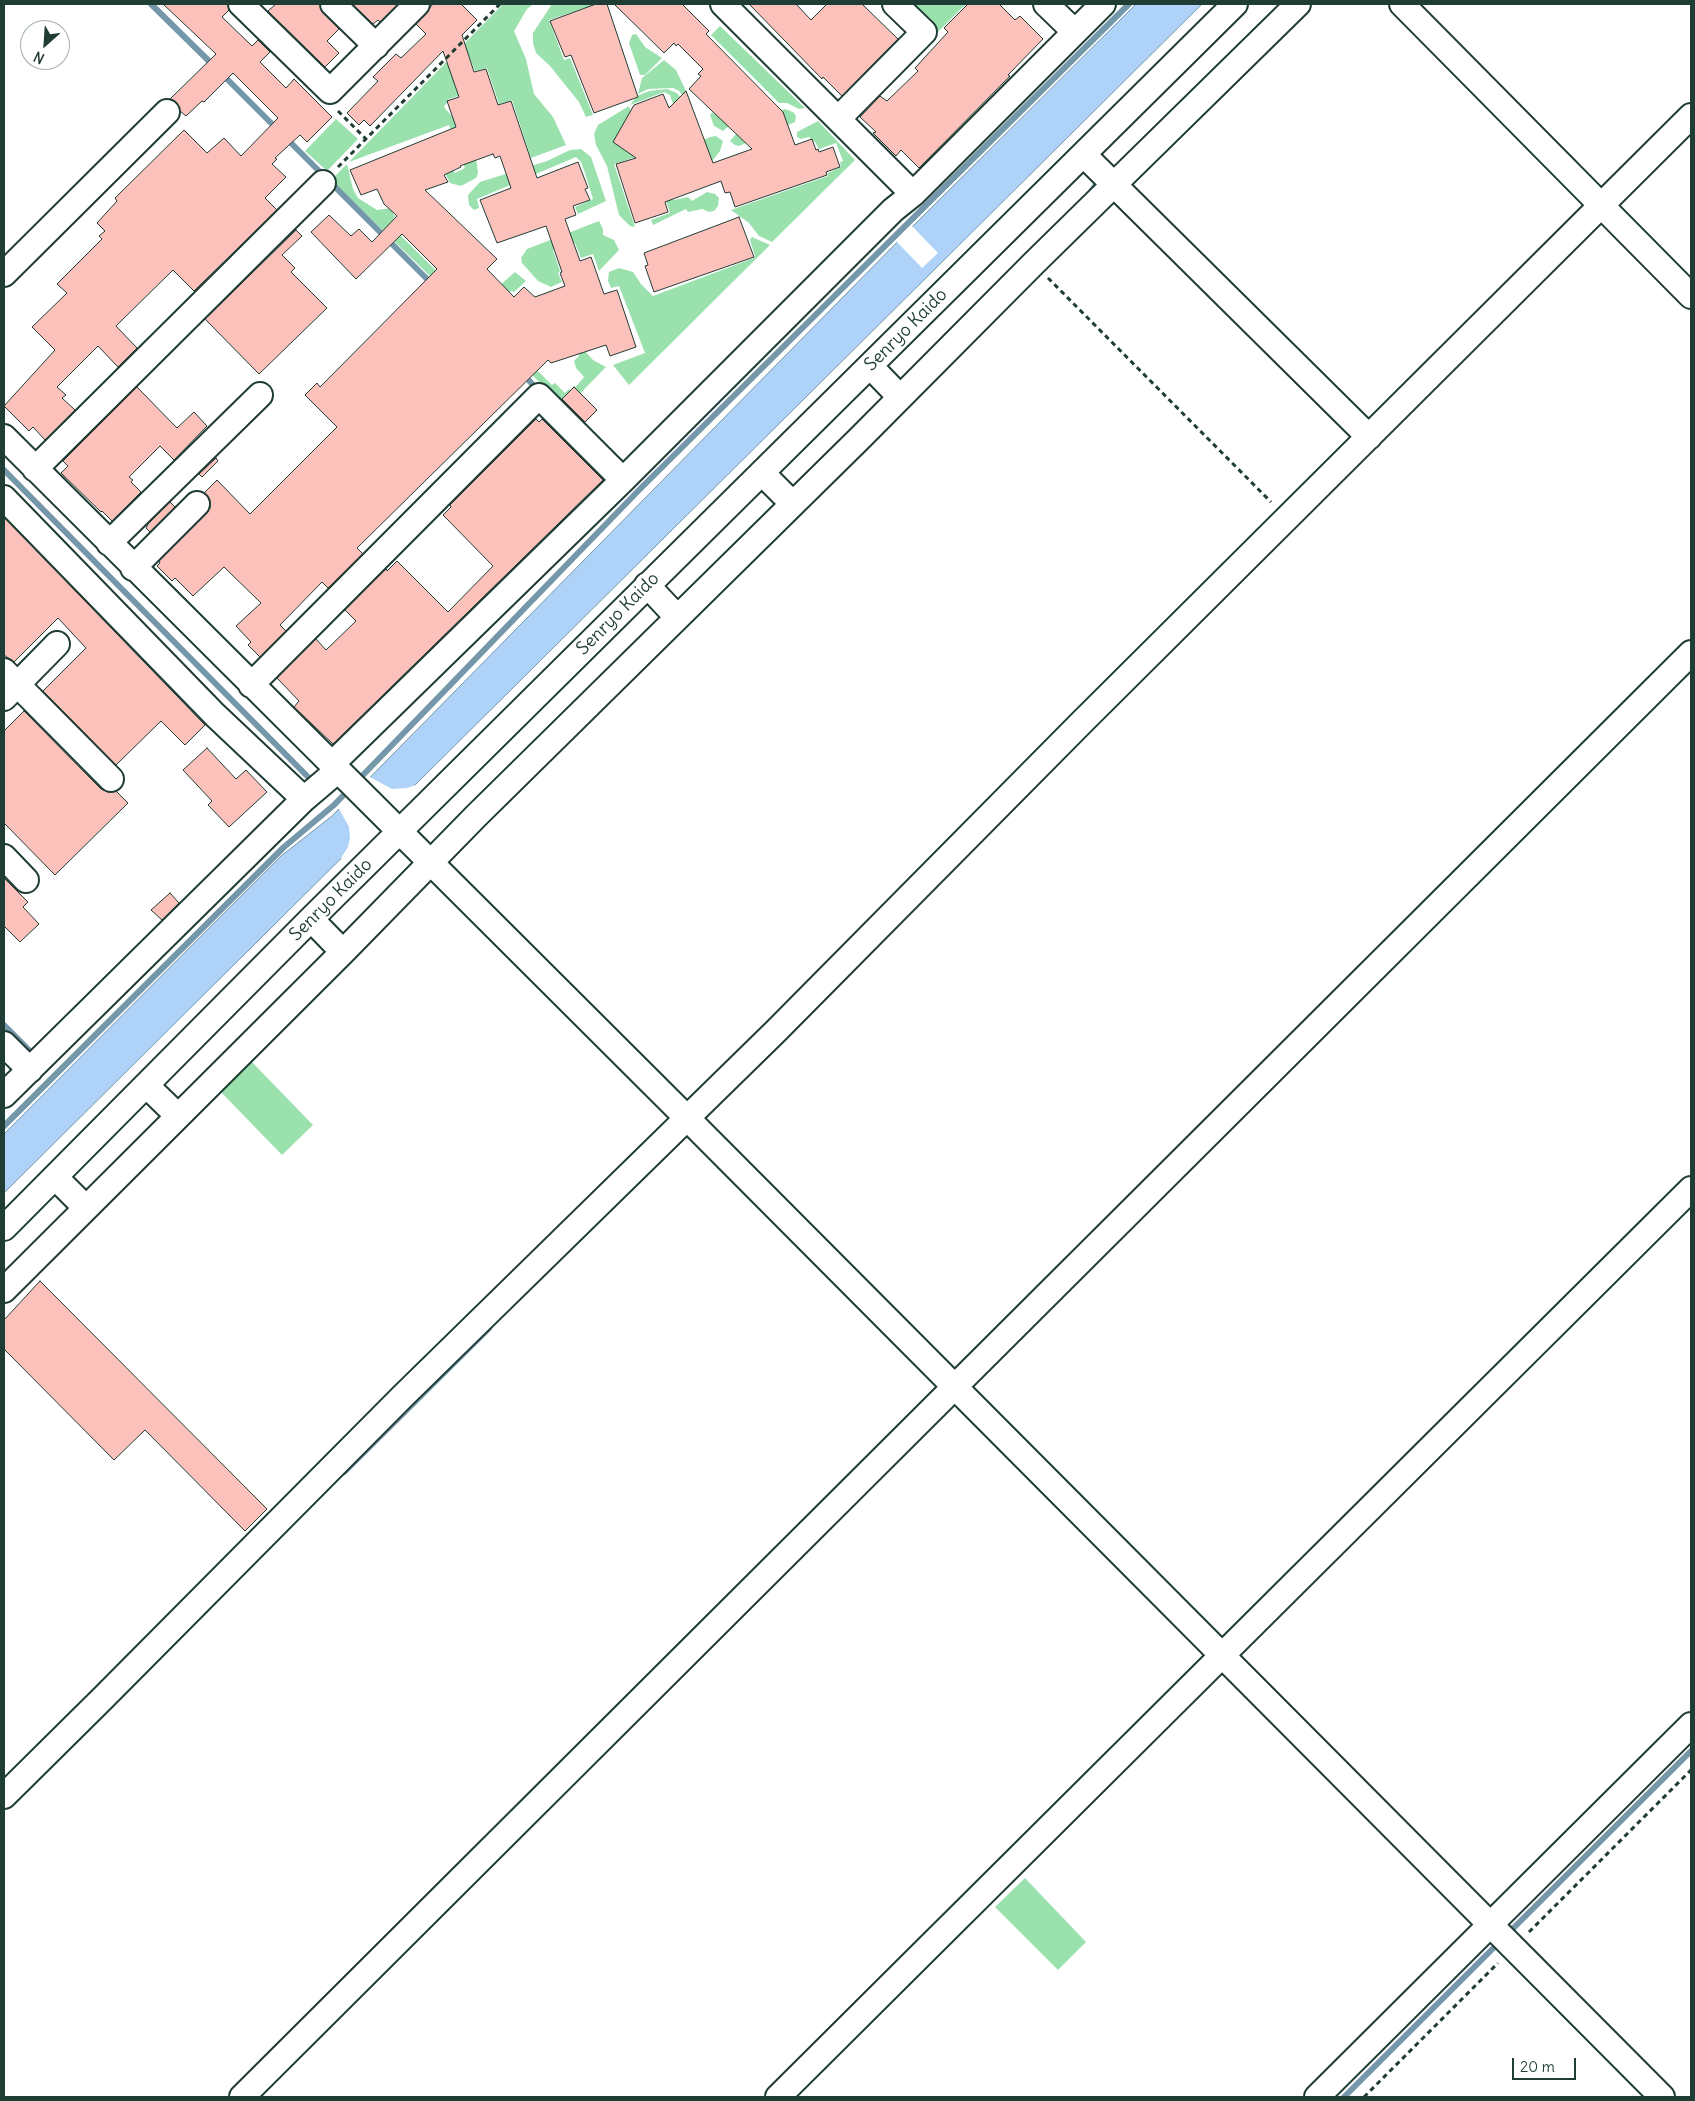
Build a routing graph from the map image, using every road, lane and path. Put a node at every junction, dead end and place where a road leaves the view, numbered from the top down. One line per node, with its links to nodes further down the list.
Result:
1 (241, 4): 14 (street)
2 (333, 4): 13 (street)
3 (417, 4): 13 (street)
4 (500, 4): 18 (path)
5 (896, 4): 17 (street)
6 (1046, 4): 12 (street)
7 (1103, 4): 12 (street)
8 (1235, 4): 19 (street, Senryo Kaido)
9 (1298, 4): 21 (street)
10 (1402, 4): 23 (street)
11 (733, 7): 17 (street)
12 (1075, 32): 22 (street)
13 (376, 46): 14 (street)
14 (330, 91): 18 (path)
15 (167, 112): 25 (street)
16 (1691, 116): 23 (street)
17 (838, 119): 22 (street)
18 (366, 139): 20 (path)
19 (1084, 155): 21 (street); 27 (street, Senryo Kaido)
20 (329, 176): 32 (street)
21 (1108, 178): 24 (street); 31 (street)
22 (913, 194): 34 (street)
23 (1606, 210): 26 (street); 31 (street)
24 (1034, 263): 28 (street); 38 (path)
25 (4, 274)
26 (1691, 296)
27 (870, 366): 28 (street); 33 (street, Senryo Kaido)
28 (895, 391): 36 (street)
29 (260, 395): 39 (street)
30 (4, 437): 32 (street)
31 (1370, 437): 38 (street)
32 (35, 469): 39 (street)
33 (762, 473): 36 (street); 41 (street, Senryo Kaido)
34 (623, 480): 46 (street); 47 (street)
35 (4, 498): 49 (street)
36 (787, 498): 42 (street)
37 (197, 504): 40 (street)
38 (1287, 518): 61 (street)
39 (109, 543): 40 (street)
40 (133, 568): 46 (street)
41 (647, 585): 42 (street); 50 (street, Senryo Kaido)
42 (672, 612): 52 (street)
43 (57, 644): 45 (street)
44 (1691, 653): 67 (street)
45 (8, 684): 48 (street)
46 (251, 685): 47 (street)
47 (339, 773): 49 (street); 50 (street)
48 (111, 779)
49 (304, 799): 57 (street)
50 (393, 825): 52 (street); 54 (street, Senryo Kaido)
51 (4, 857): 53 (street)
52 (431, 862): 55 (street); 61 (street)
53 (26, 880)
54 (311, 919): 55 (street); 58 (street, Senryo Kaido)
55 (343, 952): 60 (street)
56 (4, 1044): 57 (street)
57 (30, 1070): 59 (street)
58 (146, 1084): 60 (street); 62 (street, Senryo Kaido)
59 (4, 1095)
60 (178, 1116): 64 (street)
61 (692, 1123): 67 (street); 70 (street)
62 (56, 1177): 64 (street); 65 (street, Senryo Kaido)
63 (1691, 1190): 68 (street)
64 (81, 1203): 66 (street)
65 (4, 1228)
66 (4, 1290)
67 (956, 1387): 68 (street); 72 (street)
68 (1222, 1655): 71 (street); 73 (street)
69 (1691, 1725): 71 (street)
70 (4, 1796)
71 (1499, 1933): 74 (street); 75 (street)
72 (242, 2097)
73 (778, 2097)
74 (1317, 2097)
75 (1662, 2097)

